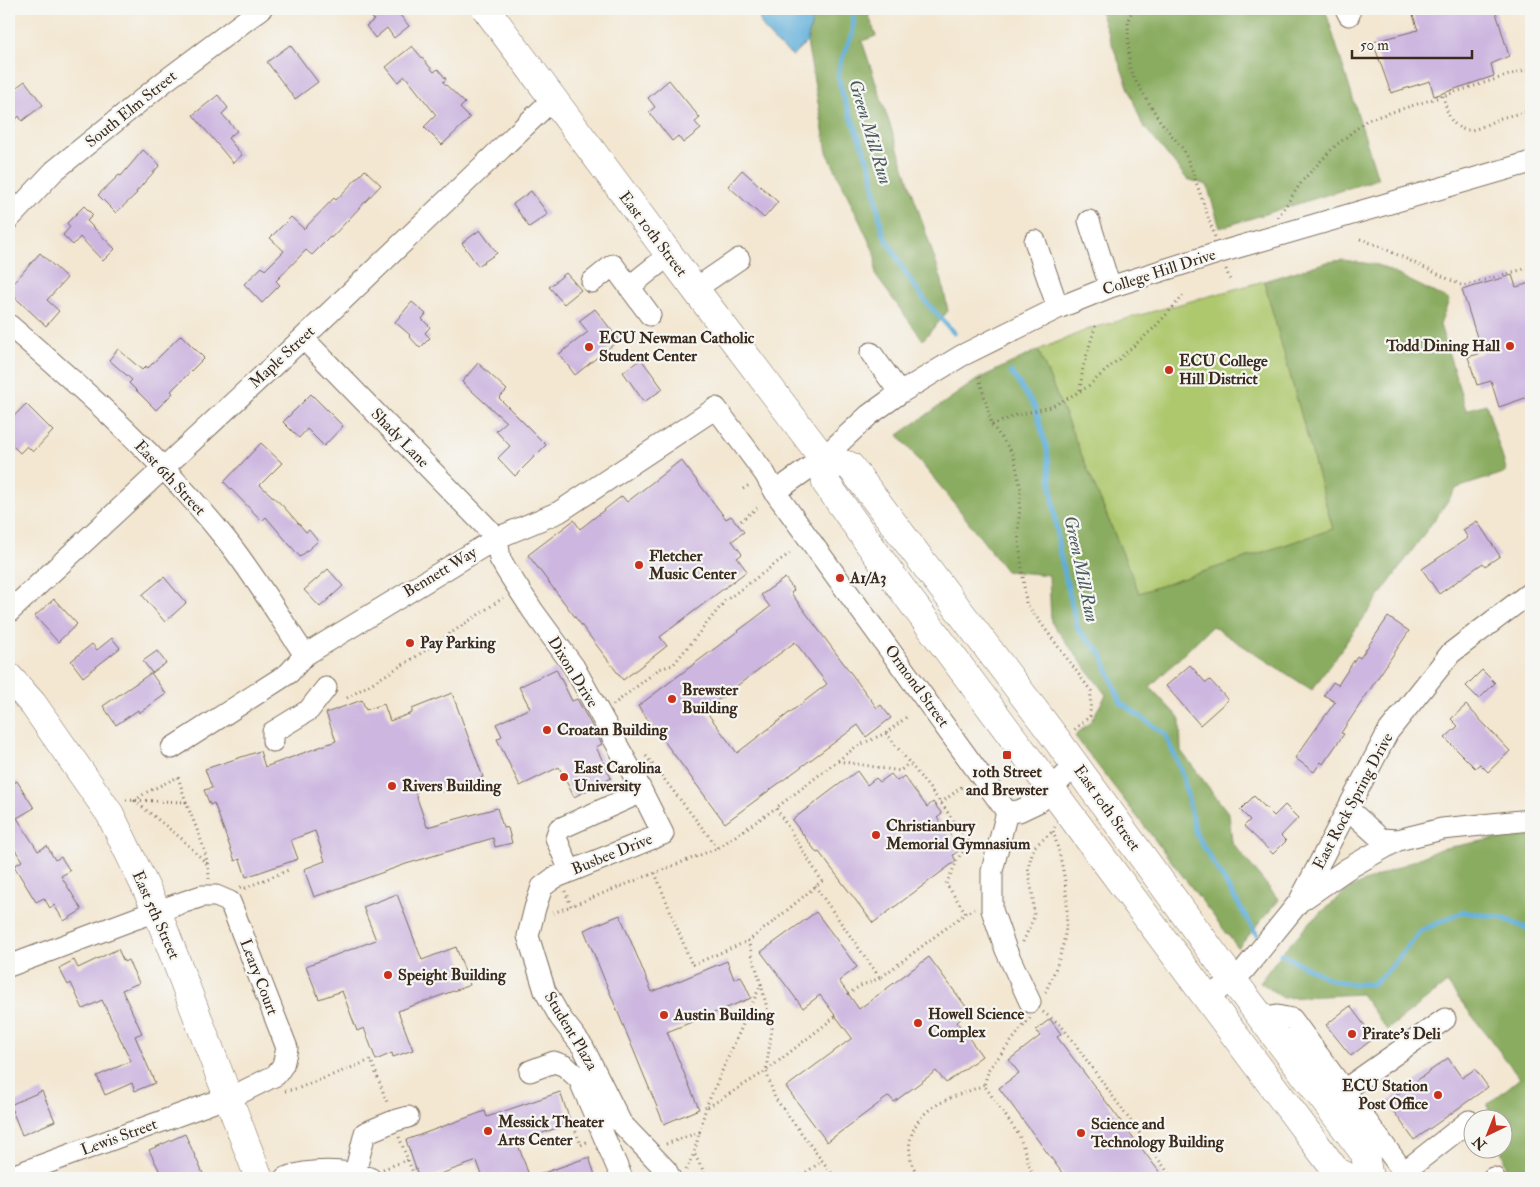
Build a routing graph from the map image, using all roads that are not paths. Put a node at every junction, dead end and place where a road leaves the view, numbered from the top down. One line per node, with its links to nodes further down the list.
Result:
1 (261, 9): 5 (street, South Elm Street)
2 (486, 9): 3 (main road, East 10th Street)
3 (553, 99): 8 (main road, East 10th Street); 17 (street, Maple Street)
4 (1531, 162): 12 (street, College Hill Drive)
5 (9, 219)
6 (1089, 221): 12 (street)
7 (1035, 241): 14 (street)
8 (669, 255): 11 (street); 13 (main road, East 10th Street)
9 (739, 259): 13 (street)
10 (592, 282): 11 (street)
11 (629, 287): 15 (street)
12 (1110, 287): 14 (street, College Hill Drive)
13 (695, 290): 21 (main road, East 10th Street)
14 (1058, 308): 19 (street, College Hill Drive)
15 (650, 315)
16 (9, 324): 22 (street, East 6th Street)
17 (303, 338): 22 (street, Maple Street); 24 (street, Shady Lane)
18 (871, 353): 19 (street)
19 (900, 393): 21 (street, College Hill Drive)
20 (716, 408): 23 (street, Ormond Street); 24 (street, Bennett Way)
21 (823, 458): 23 (street); 32 (main road, East 10th Street); 33 (main road, East 10th Street)
22 (164, 468): 26 (street, Maple Street); 27 (street, East 6th Street)
23 (775, 492): 36 (street, Ormond Street)
24 (497, 538): 27 (street, Bennett Way); 34 (street, Dixon Drive)
25 (1531, 592): 35 (street, East Rock Spring Drive)
26 (9, 612)
27 (305, 655): 31 (street, Bennett Way)
28 (9, 677): 42 (main road, East 5th Street)
29 (326, 688): 30 (street)
30 (273, 741)
31 (172, 748)
32 (1075, 765): 33 (street); 44 (main road, East 10th Street)
33 (1052, 790): 36 (street); 45 (main road, East 10th Street)
34 (642, 792): 38 (street, Dixon Drive); 40 (street)
35 (1348, 809): 39 (street); 41 (street, East Rock Spring Drive)
36 (1007, 812): 46 (street)
37 (1531, 820): 39 (street)
38 (663, 834): 40 (street, Busbee Drive)
39 (1398, 840): 41 (street)
40 (563, 874): 61 (street, Student Plaza)
41 (1299, 902): 44 (street, East Rock Spring Drive)
42 (157, 911): 43 (street); 49 (main road, East 5th Street); 49 (street, Leary Court)
43 (9, 966)
44 (1232, 979): 45 (street, East Rock Spring Drive); 50 (main road, East 10th Street)
45 (1208, 998): 56 (main road, East 10th Street)
46 (1036, 1005)
47 (1445, 1019): 50 (street)
48 (530, 1071): 60 (street)
49 (229, 1098): 57 (street, Lewis Street); 58 (main road, East 5th Street)
50 (1344, 1103): 53 (street); 56 (main road, East 10th Street)
51 (401, 1119): 54 (street)
52 (1462, 1127): 55 (street)
53 (1391, 1155): 55 (street); 56 (street)
54 (369, 1174): 59 (street)
55 (1406, 1175)
56 (1362, 1176)
57 (9, 1177)
58 (259, 1178)
59 (285, 1178)
60 (622, 1178)
61 (670, 1178)

